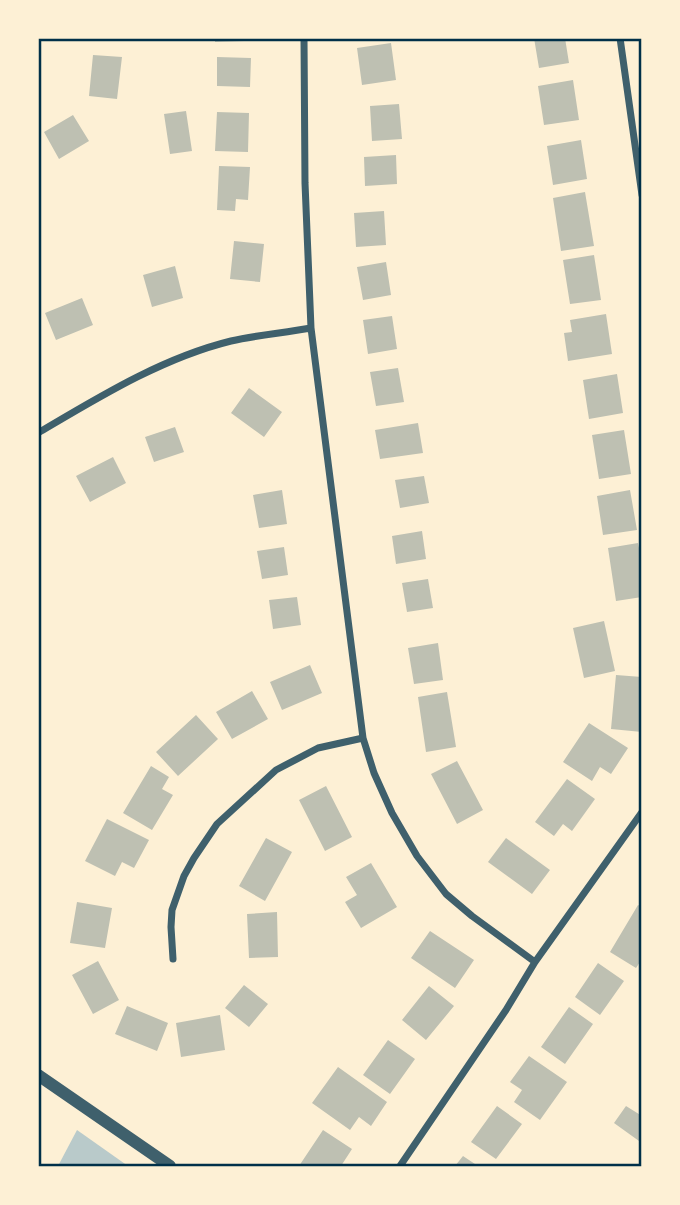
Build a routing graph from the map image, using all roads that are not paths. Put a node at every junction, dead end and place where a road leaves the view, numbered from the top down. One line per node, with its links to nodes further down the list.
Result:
1 (304, 38): 4 (street)
2 (620, 38): 3 (street)
3 (642, 195)
4 (311, 328): 5 (street); 6 (street)
5 (38, 433)
6 (363, 738): 8 (street); 9 (street)
7 (642, 812): 9 (street)
8 (173, 958)
9 (535, 962): 12 (street)
10 (38, 1075): 11 (street)
11 (170, 1167)
12 (400, 1167)

